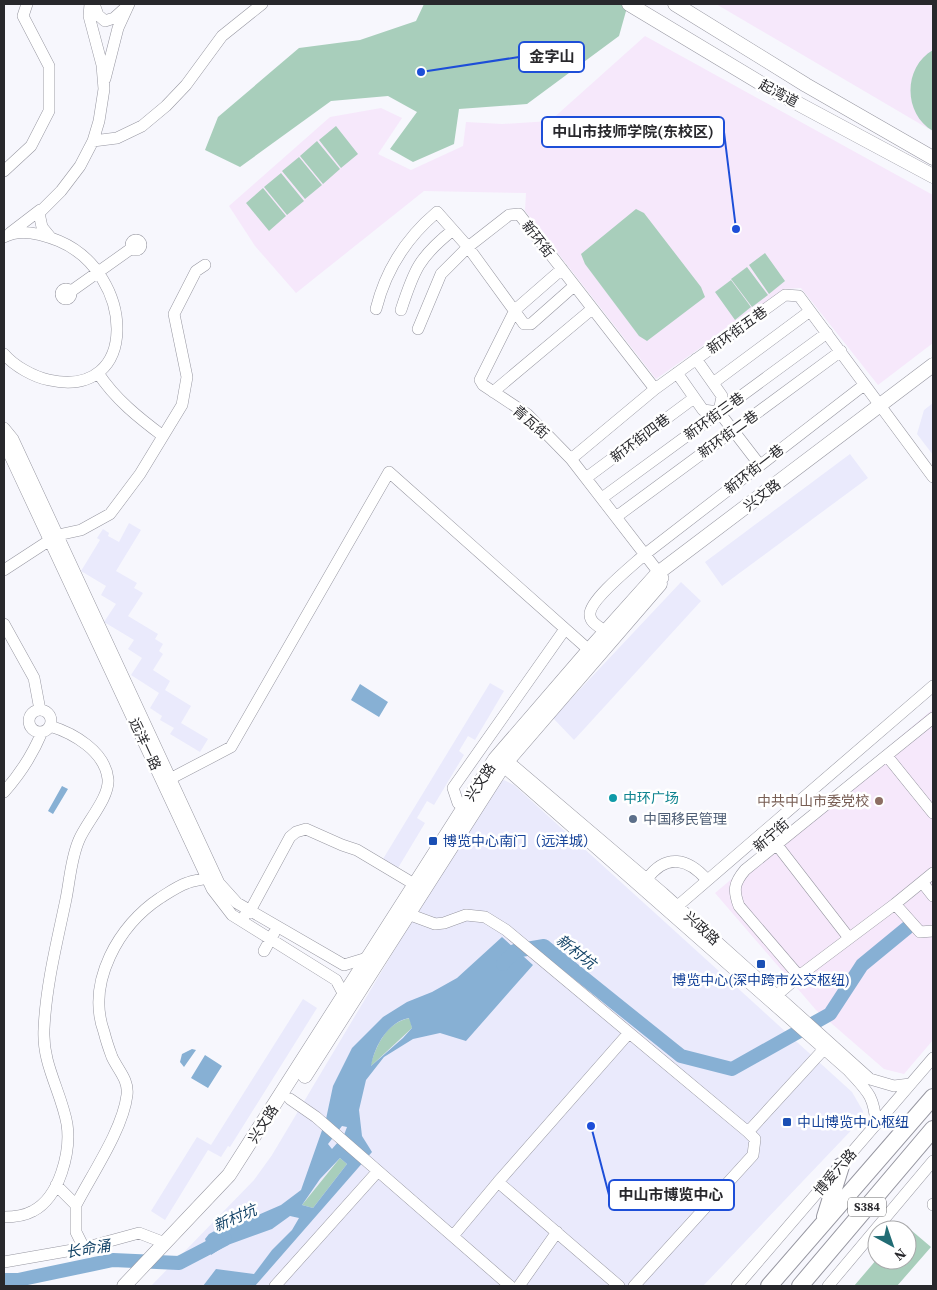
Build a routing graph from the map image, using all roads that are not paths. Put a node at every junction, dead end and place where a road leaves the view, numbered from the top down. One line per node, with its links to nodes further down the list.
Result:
1 (27, 4): 10 (street)
2 (92, 4): 3 (street); 7 (street)
3 (129, 4): 7 (street)
4 (262, 4): 8 (street)
5 (629, 4): 11 (main road, 起湾道)
6 (675, 4): 9 (main road, 起湾道)
7 (103, 85): 8 (street)
8 (93, 141): 12 (street)
9 (933, 158)
10 (4, 170)
11 (933, 176)
12 (40, 210): 14 (street); 15 (street)
13 (453, 230): 16 (street); 24 (street); 25 (street)
14 (5, 237): 15 (street)
15 (51, 238): 20 (street)
16 (468, 247): 19 (street, 新环街); 26 (street); 28 (street, 新环街)
17 (132, 248): 20 (street)
18 (205, 265): 46 (street)
19 (562, 270): 21 (street, 新环街); 26 (street, 青瓦街)
20 (98, 272): 22 (street); 35 (street)
21 (574, 286): 23 (street, 新环街); 26 (street)
22 (70, 292)
23 (592, 308): 39 (street, 新环街); 40 (street)
24 (376, 310)
25 (401, 310)
26 (514, 311): 40 (street, 青瓦街)
27 (810, 311): 29 (street, 新环街五巷); 32 (street, 新环街五巷); 37 (street)
28 (418, 329)
29 (827, 333): 30 (street, 新环街五巷); 43 (street, 新环街三巷)
30 (841, 351): 38 (street, 新环街五巷); 45 (street, 新环街二巷)
31 (4, 354): 35 (street)
32 (696, 359): 34 (street, 新环街五巷); 37 (street)
33 (933, 365): 42 (main road, 兴文路)
34 (677, 373): 39 (street, 新环街五巷); 41 (street)
35 (98, 374): 46 (street)
36 (933, 376): 42 (main road, 兴文路)
37 (712, 383): 43 (street)
38 (864, 385): 42 (street, 新环街五巷); 49 (street, 新环街一巷)
39 (655, 390): 48 (street, 新环街五巷)
40 (493, 392): 48 (street, 青瓦街)
41 (694, 398): 43 (street); 52 (street, 新环街四巷)
42 (885, 408): 50 (street); 51 (street); 58 (main road, 兴文路)
43 (720, 412): 45 (street); 53 (street, 新环街三巷)
44 (4, 428): 55 (street, 远洋一路)
45 (734, 430): 49 (street); 54 (street, 新环街二巷)
46 (163, 436): 55 (street)
47 (4, 443): 55 (street, 远洋一路)
48 (571, 459): 52 (street, 青瓦街)
49 (759, 464): 56 (street, 新环街一巷)
50 (933, 469)
51 (933, 477)
52 (586, 478): 53 (street, 青瓦街)
53 (602, 498): 54 (street, 青瓦街)
54 (616, 517): 56 (street, 青瓦街)
55 (54, 538): 57 (street); 69 (street, 远洋一路)
56 (644, 555): 58 (street, 青瓦街); 61 (street, 新环街一巷)
57 (4, 570)
58 (661, 576): 61 (main road, 兴文路); 68 (main road, 兴文路)
59 (4, 624): 64 (street)
60 (565, 629): 62 (street); 69 (street); 71 (street)
61 (605, 631): 62 (main road, 兴文路)
62 (589, 650): 68 (main road, 兴文路)
63 (933, 693): 77 (street); 83 (street, 新宁街)
64 (40, 710): 66 (street); 66 (street)
65 (933, 718): 67 (street)
66 (46, 729): 70 (street); 108 (street)
67 (887, 756): 72 (street); 73 (street)
68 (501, 760): 71 (main road, 兴文路); 76 (street, 兴政路); 83 (street, 兴政路); 84 (main road, 兴文路)
69 (168, 780): 75 (street, 远洋一路)
70 (4, 792)
71 (463, 806): 79 (main road, 兴文路)
72 (933, 813)
73 (778, 845): 88 (street); 92 (street)
74 (933, 873): 78 (street)
75 (208, 878): 82 (street, 远洋一路); 85 (street, 远洋一路); 109 (street)
76 (647, 879): 77 (street); 83 (street, 兴政路)
77 (707, 880): 83 (street)
78 (922, 882): 80 (street); 81 (street)
79 (414, 884): 82 (street); 91 (main road, 兴文路)
80 (933, 896)
81 (895, 904): 87 (street); 88 (street)
82 (250, 911): 85 (street); 86 (street)
83 (677, 912): 94 (street, 兴政路)
84 (408, 914): 95 (street); 100 (main road, 兴文路)
85 (240, 920): 89 (street, 远洋一路)
86 (277, 927): 89 (street); 91 (street)
87 (933, 931)
88 (849, 938): 92 (street)
89 (270, 939): 90 (street); 93 (street, 远洋一路)
90 (264, 951)
91 (367, 958): 93 (main road, 兴文路)
92 (798, 976): 94 (street)
93 (344, 995): 115 (main road, 兴文路)
94 (773, 998): 96 (street, 兴政路)
95 (628, 1034): 103 (street); 107 (street)
96 (828, 1047): 98 (street, 兴政路); 101 (street, 兴政路); 103 (street)
97 (933, 1058): 98 (street, 博爱六路)
98 (910, 1084): 101 (street, 博爱六路)
99 (933, 1097): 111 (highway, 博爱六路 / S384)
100 (290, 1099): 106 (street); 115 (main road, 兴文路)
101 (876, 1124): 105 (street, 博爱六路)
102 (933, 1129): 127 (highway, S384)
103 (748, 1132): 124 (street)
104 (933, 1161): 128 (street)
105 (841, 1166): 111 (highway); 125 (street, 博爱六路)
106 (375, 1168): 113 (street); 120 (street)
107 (498, 1182): 112 (street); 113 (street)
108 (56, 1184): 109 (street); 110 (street)
109 (76, 1205): 114 (street)
110 (4, 1217)
111 (823, 1224): 126 (highway, 博爱六路 / S384)
112 (557, 1232): 122 (street); 123 (street)
113 (453, 1236): 121 (street)
114 (84, 1248): 115 (street); 116 (street)
115 (163, 1250): 117 (main road, 兴文路)
116 (4, 1262)
117 (144, 1271): 118 (main road, 兴文路); 119 (main road, 兴文路)
118 (124, 1286)
119 (137, 1286)
120 (275, 1286)
121 (510, 1286)
122 (519, 1286)
123 (619, 1286)
124 (634, 1286)
125 (737, 1286)
126 (769, 1286)
127 (800, 1286)
128 (828, 1286)

